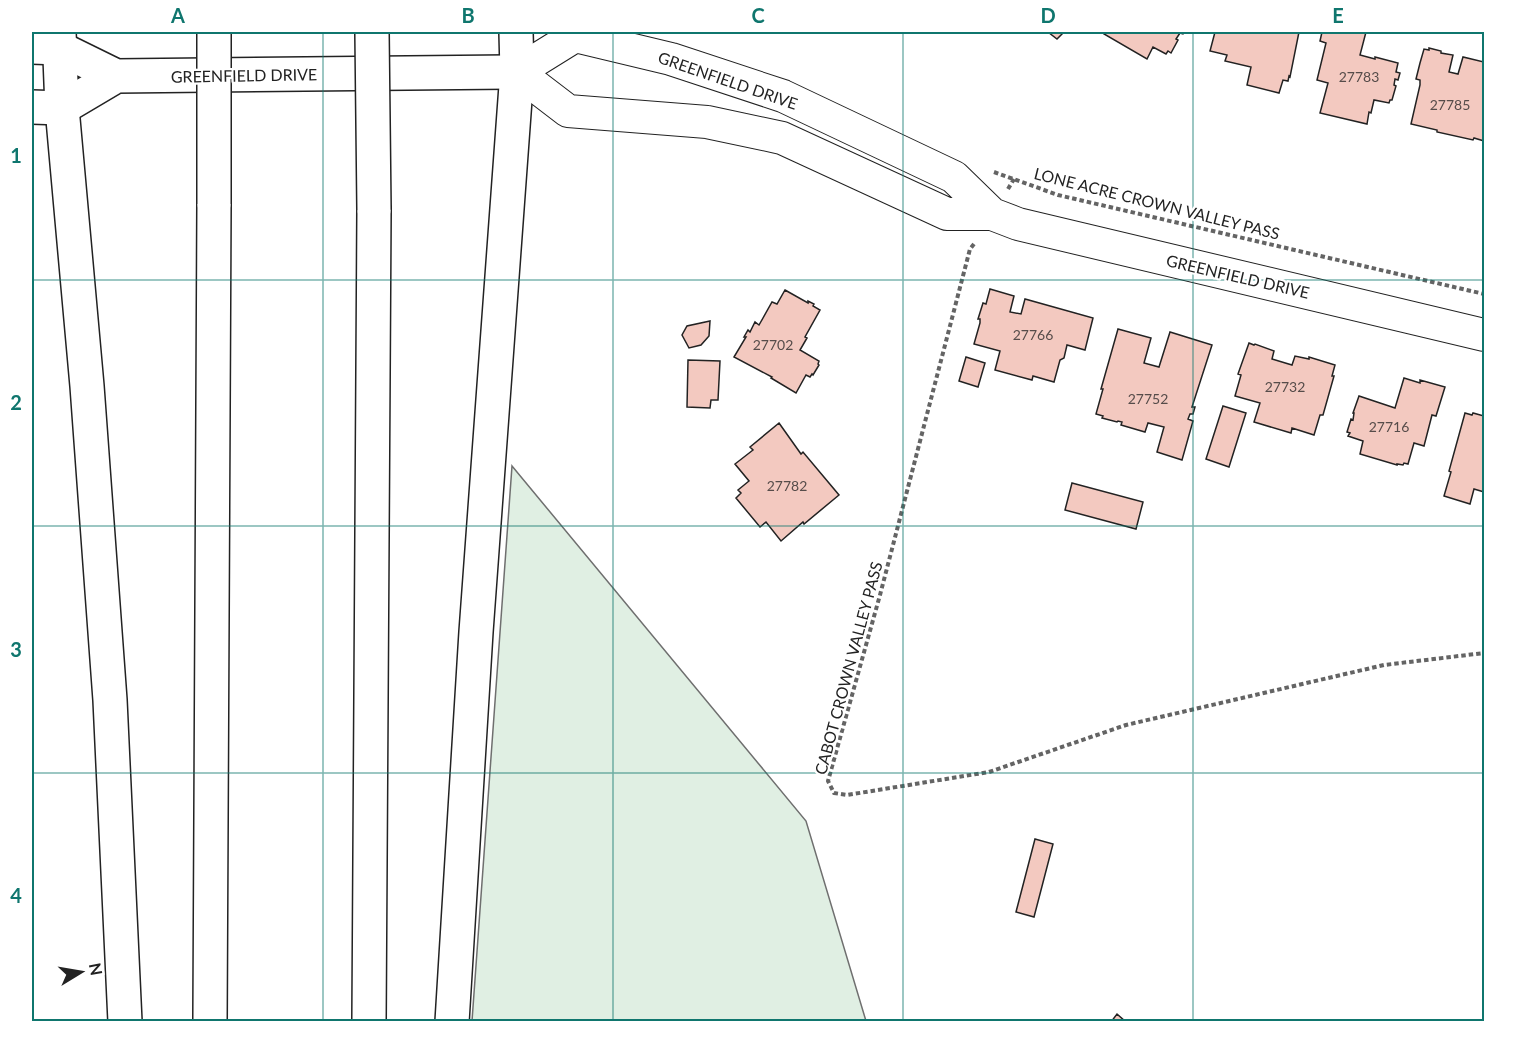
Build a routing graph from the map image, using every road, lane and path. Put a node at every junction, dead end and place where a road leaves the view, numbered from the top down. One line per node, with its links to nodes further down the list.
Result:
1 (214, 32): 17 (main road, bridge)
2 (372, 32): 18 (main road, bridge)
3 (516, 32): 5 (main road)
4 (50, 42): 6 (main road, GREENFIELD DRIVE); 8 (main road)
5 (517, 72): 6 (main road, GREENFIELD DRIVE); 7 (street, GREENFIELD DRIVE); 9 (street, GREENFIELD DRIVE); 19 (main road)
6 (116, 76): 8 (main road)
7 (733, 80): 9 (street); 11 (street, GREENFIELD DRIVE)
8 (47, 107): 16 (main road)
9 (727, 125): 11 (street, GREENFIELD DRIVE)
10 (993, 172): 13 (path, LONE ACRE CROWN VALLEY PASS)
11 (992, 214): 14 (street, GREENFIELD DRIVE)
12 (970, 249): 15 (path, CABOT CROWN VALLEY PASS)
13 (1485, 294)
14 (1485, 334)
15 (1485, 653)
16 (125, 1022)
17 (210, 1022)
18 (369, 1022)
19 (452, 1022)

